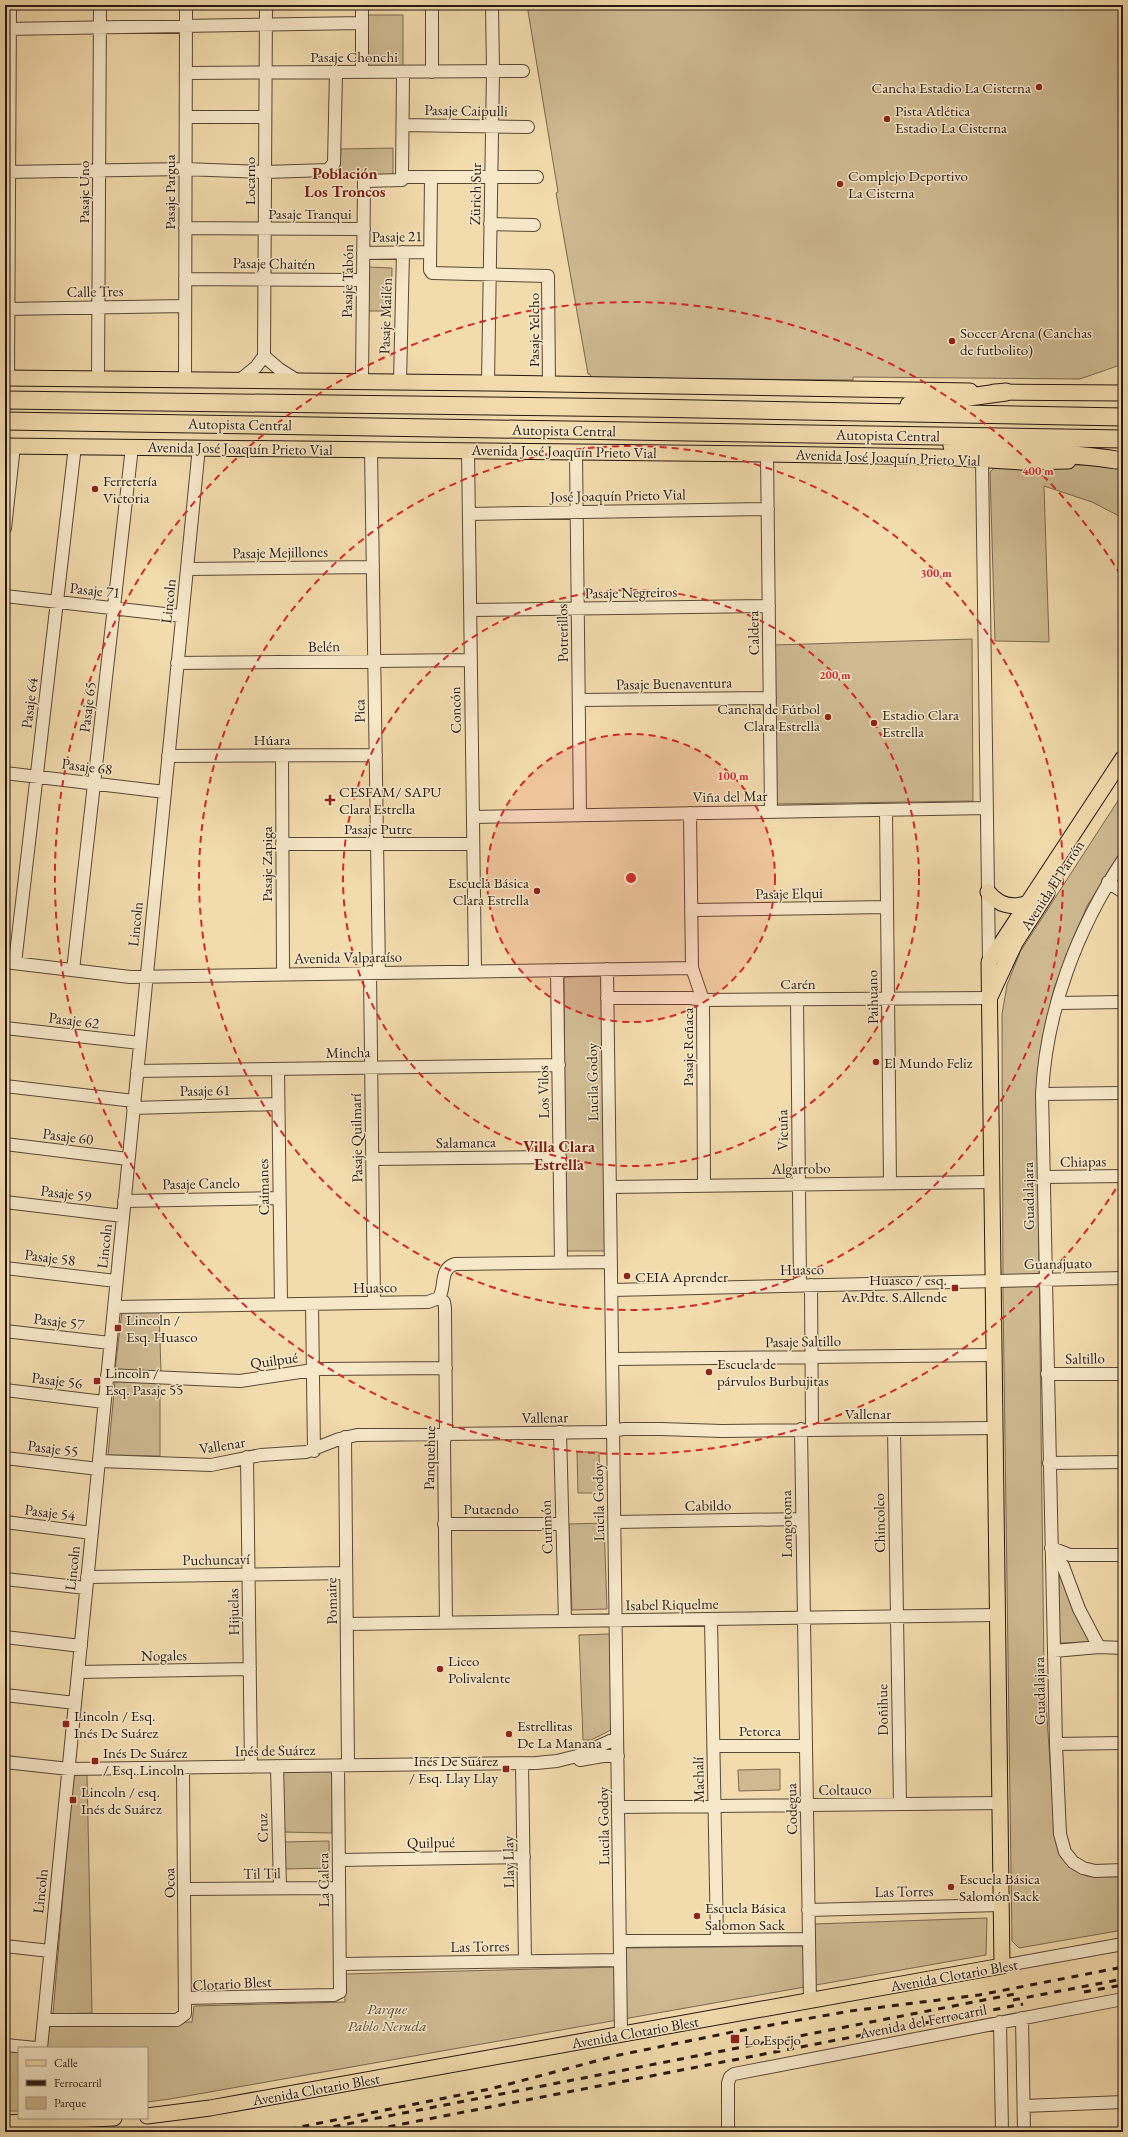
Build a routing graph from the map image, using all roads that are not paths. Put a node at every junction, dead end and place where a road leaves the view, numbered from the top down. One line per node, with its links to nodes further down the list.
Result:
1 (10, 5): 12 (street)
2 (100, 5): 11 (street, Pasaje Uno)
3 (186, 5): 10 (street, Pasaje Pargua)
4 (266, 5): 9 (street, Locarno)
5 (362, 5): 8 (street)
6 (432, 5): 18 (street)
7 (492, 5): 19 (street, Zürich Sur)
8 (362, 23): 9 (street); 16 (street)
9 (266, 24): 10 (street); 14 (street, Locarno)
10 (186, 27): 11 (street); 20 (street, Pasaje Pargua)
11 (100, 28): 12 (street); 27 (street, Pasaje Uno)
12 (7, 29): 28 (street)
13 (523, 71): 19 (street, Pasaje Chonchi)
14 (266, 72): 15 (street, Pasaje Chonchi); 20 (street, Pasaje Chonchi); 22 (street, Locarno)
15 (336, 72): 16 (street, Pasaje Chonchi); 29 (street)
16 (362, 72): 17 (street, Pasaje Chonchi)
17 (404, 72): 18 (street, Pasaje Chonchi); 23 (street)
18 (432, 72): 19 (street, Pasaje Chonchi)
19 (493, 72): 24 (street, Zürich Sur)
20 (186, 73): 21 (street, Pasaje Pargua)
21 (186, 117): 22 (street); 26 (street, Pasaje Pargua)
22 (265, 117): 29 (street, Locarno)
23 (403, 125): 24 (street, Pasaje Caipulli); 33 (street)
24 (492, 127): 25 (street, Pasaje Caipulli); 31 (street, Zürich Sur)
25 (528, 127)
26 (186, 169): 27 (street); 29 (street); 36 (street, Pasaje Pargua)
27 (99, 170): 28 (street); 47 (street, Pasaje Uno)
28 (7, 172): 48 (street)
29 (265, 172): 37 (street, Locarno)
30 (431, 177): 31 (street); 33 (street); 40 (street)
31 (491, 177): 32 (street); 34 (street, Zürich Sur)
32 (537, 177)
33 (402, 178): 38 (street, Pasaje Tabón)
34 (490, 224): 35 (street); 42 (street, Zürich Sur)
35 (534, 225)
36 (185, 228): 37 (street, Pasaje Tranqui); 43 (street, Pasaje Pargua)
37 (265, 230): 38 (street, Pasaje Tranqui); 44 (street, Locarno)
38 (364, 230): 41 (street, Pasaje Tabón)
39 (404, 252): 40 (street, Pasaje 21); 41 (street, Pasaje 21); 56 (street, Pasaje Mailén)
40 (430, 252): 42 (street)
41 (363, 253): 45 (street, Pasaje Tabón)
42 (490, 274): 57 (street, Zürich Sur); 58 (street, Pasaje Yelcho)
43 (185, 279): 44 (street, Pasaje Chaitén); 46 (street, Pasaje Pargua)
44 (265, 279): 45 (street, Pasaje Chaitén); 49 (street, Locarno)
45 (363, 280): 55 (street, Pasaje Tabón)
46 (185, 306): 47 (street, Calle Tres); 52 (street, Pasaje Pargua)
47 (99, 307): 48 (street, Calle Tres); 51 (street, Pasaje Uno)
48 (7, 309): 50 (street)
49 (264, 356): 53 (street); 54 (street)
50 (7, 378): 51 (main road)
51 (98, 379): 52 (main road)
52 (185, 380): 53 (main road)
53 (240, 380): 54 (main road)
54 (298, 381): 55 (main road)
55 (362, 382): 56 (main road)
56 (400, 382): 57 (main road)
57 (488, 383): 58 (main road)
58 (549, 384): 59 (main road)
59 (1006, 392): 60 (main road); 62 (highway)
60 (1123, 393)
61 (5, 400): 62 (highway, Autopista Central)
62 (854, 413): 63 (highway, Autopista Central)
63 (1123, 417)
64 (5, 420): 65 (highway, Autopista Central)
65 (899, 435): 66 (highway, Autopista Central); 76 (highway)
66 (1123, 439)
67 (10, 446): 68 (main road, Avenida José Joaquín Prieto Vial); 80 (street)
68 (75, 446): 69 (main road, Avenida José Joaquín Prieto Vial); 84 (street, Pasaje 64)
69 (132, 446): 70 (main road, Avenida José Joaquín Prieto Vial); 86 (street, Pasaje 65)
70 (199, 447): 71 (main road, Avenida José Joaquín Prieto Vial); 82 (street, Lincoln)
71 (372, 449): 72 (main road, Avenida José Joaquín Prieto Vial); 81 (street, Pica)
72 (468, 450): 73 (main road, Avenida José Joaquín Prieto Vial); 79 (street, Concón)
73 (576, 451): 74 (main road, Avenida José Joaquín Prieto Vial); 78 (street, Potrerillos)
74 (767, 454): 75 (main road, Avenida José Joaquín Prieto Vial); 77 (street, Caldera)
75 (982, 460): 76 (main road, Avenida José Joaquín Prieto Vial); 104 (street)
76 (1120, 460)
77 (768, 509): 78 (street, José Joaquín Prieto Vial); 85 (street, Caldera)
78 (577, 512): 79 (street, José Joaquín Prieto Vial); 87 (street, Potrerillos)
79 (469, 514): 88 (street, Concón)
80 (5, 528)
81 (373, 567): 82 (street, Pasaje Mejillones); 91 (street, Pica)
82 (187, 569): 89 (street, Lincoln)
83 (5, 596): 84 (street, Pasaje 71)
84 (57, 602): 86 (street, Pasaje 71); 100 (street, Pasaje 64)
85 (769, 606): 87 (street, Pasaje Negreiros); 93 (street, Caldera)
86 (114, 608): 89 (street, Pasaje 71); 102 (street, Pasaje 65)
87 (578, 608): 88 (street, Pasaje Negreiros); 94 (street, Potrerillos)
88 (470, 610): 90 (street, Concón)
89 (182, 616): 92 (street, Lincoln)
90 (471, 660): 91 (street, Belén); 109 (street, Concón)
91 (374, 661): 92 (street, Belén); 96 (street, Pica)
92 (177, 663): 97 (street, Lincoln)
93 (770, 698): 94 (street, Pasaje Buenaventura); 106 (street, Caldera)
94 (579, 700): 108 (street, Potrerillos)
95 (282, 755): 96 (street, Húara); 97 (street, Húara); 110 (street, Pasaje Zapiga)
96 (376, 755): 111 (street, Pica)
97 (168, 756): 103 (street, Lincoln)
98 (1123, 758): 117 (main road, Avenida El Parrón)
99 (5, 773): 100 (street, Pasaje 68)
100 (37, 777): 102 (street, Pasaje 68); 121 (street, Pasaje 64)
101 (1123, 777): 131 (main road, Avenida El Parrón)
102 (94, 783): 103 (street, Pasaje 68); 124 (street, Pasaje 65)
103 (165, 792): 129 (street, Lincoln)
104 (987, 808): 105 (street, Viña del Mar); 115 (street)
105 (886, 810): 106 (street, Viña del Mar); 118 (street, Paihuano)
106 (771, 812): 107 (street, Viña del Mar)
107 (690, 813): 108 (street, Viña del Mar); 119 (street, Pasaje Reñaca)
108 (580, 815): 109 (street, Viña del Mar)
109 (473, 816): 112 (street, Concón)
110 (282, 844): 111 (street, Pasaje Putre); 128 (street, Pasaje Zapiga)
111 (377, 844): 112 (street, Pasaje Putre); 127 (street, Pica)
112 (473, 844): 126 (street, Concón)
113 (1123, 860): 114 (street, Guadalajara)
114 (1108, 882): 116 (street); 136 (street, Guadalajara)
115 (988, 892): 117 (main road); 120 (street)
116 (1123, 892)
117 (1028, 903): 120 (main road, Avenida El Parrón)
118 (887, 907): 119 (street, Pasaje Elqui); 132 (street, Paihuano)
119 (691, 910): 122 (street, Pasaje Reñaca)
120 (989, 962): 131 (main road)
121 (10, 963): 124 (street, Avenida Valparaíso)
122 (692, 968): 123 (street, Avenida Valparaíso); 133 (street, Pasaje Reñaca)
123 (607, 969): 125 (street, Avenida Valparaíso); 130 (street, Lucila Godoy)
124 (73, 970): 129 (street, Avenida Valparaíso)
125 (557, 970): 126 (street, Avenida Valparaíso); 139 (street, Los Vilos)
126 (475, 971): 127 (street, Avenida Valparaíso)
127 (374, 972): 128 (street, Avenida Valparaíso); 140 (street, Pasaje Quilmarí)
128 (283, 973): 129 (street, Avenida Valparaíso)
129 (146, 976): 138 (street, Lincoln)
130 (607, 998): 133 (street, Carén); 158 (street, Lucila Godoy)
131 (989, 998): 132 (street, Carén); 154 (main road)
132 (888, 999): 134 (street, Carén); 155 (street, Paihuano)
133 (703, 1000): 134 (street, Carén); 157 (street, Pasaje Reñaca)
134 (797, 1000): 156 (street, Vicuña)
135 (1123, 1002): 136 (street)
136 (1058, 1003): 145 (street, Guadalajara)
137 (5, 1028): 138 (street, Pasaje 62)
138 (140, 1044): 142 (street, Lincoln)
139 (559, 1065): 140 (street, Mincha); 149 (street, Los Vilos)
140 (371, 1067): 141 (street, Mincha); 151 (street, Pasaje Quilmarí)
141 (278, 1069): 142 (street, Mincha); 147 (street, Caimanes)
142 (137, 1071): 146 (street, Lincoln)
143 (5, 1086): 146 (street, Pasaje 61)
144 (1123, 1093): 145 (street)
145 (1042, 1094): 153 (street, Guadalajara)
146 (134, 1104): 147 (street, Pasaje 61); 150 (street, Lincoln)
147 (278, 1104): 159 (street, Caimanes)
148 (5, 1144): 150 (street, Pasaje 60)
149 (560, 1157): 151 (street, Salamanca); 163 (street, Los Vilos)
150 (128, 1159): 160 (street, Lincoln)
151 (372, 1159): 173 (street, Pasaje Quilmarí)
152 (1123, 1176): 153 (street, Chiapas)
153 (1044, 1177): 167 (street, Guadalajara)
154 (992, 1182): 155 (street, Algarrobo); 168 (main road)
155 (890, 1183): 156 (street, Algarrobo)
156 (799, 1184): 157 (street, Algarrobo); 170 (street, Vicuña)
157 (704, 1186): 158 (street, Algarrobo)
158 (610, 1187): 164 (street, Lucila Godoy)
159 (279, 1198): 160 (street, Pasaje Canelo); 174 (street, Caimanes)
160 (124, 1201): 162 (street, Lincoln)
161 (5, 1202): 162 (street, Pasaje 59)
162 (123, 1216): 169 (street, Lincoln)
163 (561, 1262): 164 (street); 172 (street)
164 (611, 1262): 171 (street, Lucila Godoy)
165 (5, 1268): 169 (street, Pasaje 58)
166 (1123, 1278): 167 (street, Guanajuato)
167 (1045, 1279): 168 (street, Guanajuato); 184 (street, Guadalajara)
168 (993, 1280): 170 (street, Huasco); 179 (main road)
169 (116, 1281): 176 (street, Lincoln)
170 (806, 1285): 171 (street, Huasco); 180 (street, Longotoma)
171 (612, 1290): 181 (street, Lucila Godoy)
172 (439, 1298): 173 (street, Huasco); 182 (street, Panquehue)
173 (374, 1303): 175 (street, Huasco)
174 (281, 1304): 175 (street, Huasco); 176 (street, Huasco)
175 (312, 1304): 183 (street)
176 (114, 1307): 178 (street, Lincoln)
177 (5, 1330): 178 (street, Pasaje 57)
178 (110, 1343): 186 (street, Lincoln)
179 (994, 1355): 180 (street, Pasaje Saltillo); 189 (main road)
180 (811, 1357): 181 (street, Pasaje Saltillo); 190 (street, Longotoma)
181 (613, 1359): 192 (street, Lucila Godoy)
182 (446, 1368): 183 (street, Quilpué); 194 (street, Panquehue)
183 (313, 1370): 186 (street, Quilpué); 196 (street)
184 (1047, 1374): 185 (street, Saltillo); 200 (street, Guadalajara)
185 (1123, 1374)
186 (107, 1375): 188 (street, Lincoln)
187 (5, 1390): 188 (street, Pasaje 56)
188 (104, 1402): 201 (street, Lincoln)
189 (995, 1428): 191 (street, Vallenar); 214 (main road)
190 (806, 1429): 191 (street, Vallenar); 192 (street, Vallenar); 202 (street, Longotoma)
191 (894, 1429): 215 (street, Chincolco)
192 (614, 1431): 193 (street, Vallenar); 204 (street, Lucila Godoy)
193 (560, 1432): 194 (street, Vallenar); 206 (street, Curimón)
194 (446, 1434): 195 (street, Vallenar); 205 (street, Panquehue)
195 (345, 1437): 196 (street, Vallenar); 210 (street, Pomaire)
196 (314, 1450): 197 (street, Vallenar)
197 (247, 1457): 201 (street, Vallenar); 211 (street, Hijuelas)
198 (5, 1458): 201 (street, Pasaje 55)
199 (1123, 1462): 200 (street)
200 (1049, 1463): 208 (street, Guadalajara)
201 (98, 1465): 207 (street, Lincoln)
202 (802, 1519): 204 (street, Cabildo); 216 (street, Longotoma)
203 (5, 1522): 207 (street, Pasaje 54)
204 (615, 1522): 218 (street, Lucila Godoy)
205 (444, 1524): 206 (street, Putaendo); 220 (street, Panquehue)
206 (562, 1524): 219 (street, Curimón)
207 (92, 1533): 213 (street, Lincoln)
208 (1051, 1548): 209 (street); 224 (street); 226 (street, Guadalajara)
209 (1123, 1555)
210 (346, 1573): 211 (street, Puchuncaví); 221 (street, Pomaire)
211 (248, 1574): 213 (street, Puchuncaví); 227 (street, Hijuelas)
212 (5, 1579): 213 (street, Puchuncaví)
213 (87, 1583): 223 (street, Lincoln)
214 (998, 1615): 215 (street, Isabel Riquelme); 245 (main road)
215 (897, 1617): 216 (street, Isabel Riquelme); 246 (street, Doñihue)
216 (803, 1618): 217 (street, Isabel Riquelme); 235 (street, Codegua)
217 (711, 1619): 218 (street, Isabel Riquelme); 234 (street, Machalí)
218 (616, 1620): 219 (street, Isabel Riquelme); 231 (street, Lucila Godoy)
219 (565, 1621): 220 (street, Isabel Riquelme)
220 (446, 1622): 221 (street, Isabel Riquelme)
221 (347, 1624): 240 (street, Pomaire)
222 (5, 1637): 223 (street)
223 (80, 1646): 228 (street, Lincoln)
224 (1099, 1647): 225 (street); 226 (street)
225 (1123, 1648)
226 (1054, 1651): 233 (street, Guadalajara)
227 (250, 1670): 228 (street, Nogales); 242 (street, Hijuelas)
228 (78, 1672): 230 (street, Lincoln)
229 (5, 1695): 230 (street)
230 (75, 1703): 244 (street, Lincoln)
231 (617, 1738): 236 (street, Lucila Godoy); 239 (street, Inés de Suárez)
232 (1123, 1743): 233 (street)
233 (1056, 1744): 252 (street, Guadalajara)
234 (714, 1746): 235 (street, Petorca); 248 (street, Machalí)
235 (806, 1746): 247 (street, Codegua)
236 (618, 1756): 239 (street, Inés de Suárez); 249 (street, Lucila Godoy)
237 (5, 1762): 244 (street, Inés de Suárez)
238 (522, 1763): 239 (street, Inés de Suárez); 240 (street, Inés de Suárez); 250 (street, Llay Llay)
239 (547, 1763)
240 (343, 1765): 241 (street, Inés de Suárez); 251 (street, La Calera)
241 (277, 1766): 242 (street, Inés de Suárez); 253 (street, Cruz)
242 (251, 1767): 243 (street, Inés de Suárez)
243 (183, 1768): 244 (street, Inés de Suárez); 255 (street, Ocoa)
244 (69, 1769): 263 (street, Lincoln)
245 (1000, 1803): 246 (street, Coltauco); 256 (main road)
246 (900, 1804): 247 (street, Coltauco)
247 (807, 1805): 248 (street, Coltauco); 257 (street, Codegua)
248 (715, 1806): 249 (street, Coltauco); 259 (street, Machalí)
249 (618, 1807): 260 (street, Lucila Godoy)
250 (524, 1857): 251 (street, Quilpué); 265 (street, Llay Llay)
251 (339, 1860): 254 (street, La Calera)
252 (1123, 1870)
253 (280, 1888): 254 (street, Til Til); 255 (street, Til Til)
254 (339, 1888): 266 (street, La Calera)
255 (185, 1889): 269 (street, Ocoa)
256 (1001, 1905): 257 (street, Las Torres); 267 (main road)
257 (808, 1910): 258 (street, Codegua)
258 (809, 1939): 259 (street); 271 (street, Codegua)
259 (717, 1940): 260 (street)
260 (620, 1941): 264 (street, Lucila Godoy)
261 (1123, 1944): 267 (street, Avenida Clotario Blest)
262 (5, 1946): 263 (street)
263 (50, 1951): 273 (street, Lincoln)
264 (620, 1960): 265 (street, Las Torres); 275 (street, Lucila Godoy)
265 (525, 1961): 266 (street, Las Torres)
266 (340, 1964): 268 (street, La Calera)
267 (1002, 1966): 271 (main road, Avenida Clotario Blest)
268 (339, 1994): 269 (street, Clotario Blest)
269 (186, 1998): 273 (street, Clotario Blest)
270 (1123, 1999): 272 (street, Avenida del Ferrocarril)
271 (810, 2001): 275 (main road, Avenida Clotario Blest)
272 (1022, 2018): 274 (street, Avenida del Ferrocarril); 280 (street)
273 (44, 2020): 278 (street, Lincoln)
274 (1000, 2022): 284 (street, Avenida del Ferrocarril); 285 (street)
275 (621, 2034): 281 (main road, Avenida Clotario Blest)
276 (5, 2044): 277 (street)
277 (28, 2047)
278 (41, 2047)
279 (1123, 2102): 280 (street)
280 (1024, 2106): 286 (street)
281 (148, 2116)
282 (34, 2119): 283 (main road)
283 (5, 2122)
284 (728, 2132)
285 (1002, 2132)
286 (1024, 2132)

